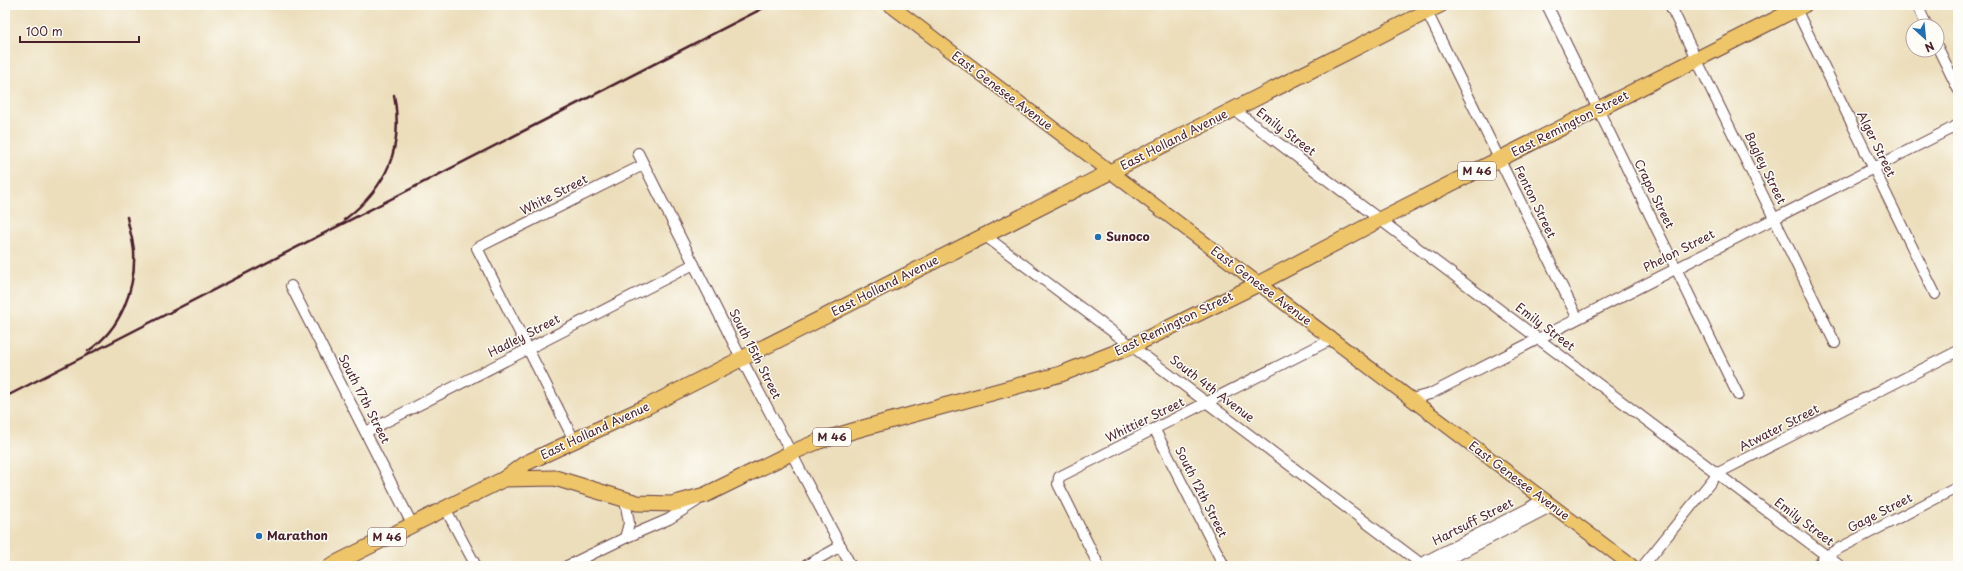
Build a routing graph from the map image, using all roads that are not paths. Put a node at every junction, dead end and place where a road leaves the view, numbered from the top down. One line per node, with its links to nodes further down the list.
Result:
1 (890, 5): 18 (main road, East Genesee Avenue)
2 (1547, 5): 12 (street, Crapo Street)
3 (1670, 5): 9 (street, Bagley Street)
4 (1917, 5): 7 (street)
5 (1798, 6): 9 (highway, East Remington Street / M 46); 17 (street, Alger Street)
6 (1434, 8): 11 (highway, East Holland Avenue / M 46); 15 (street, Fenton Street)
7 (1923, 18)
8 (1943, 58): 10 (street)
9 (1697, 60): 12 (highway, East Remington Street / M 46); 19 (street, Bagley Street)
10 (1958, 89)
11 (1233, 109): 18 (highway, East Holland Avenue / M 46); 20 (street, Emily Street)
12 (1598, 110): 15 (highway, East Remington Street / M 46); 23 (street, Crapo Street)
13 (1958, 125): 17 (street, Phelon Street)
14 (638, 153): 16 (street, South 15th Street)
15 (1499, 159): 20 (highway, East Remington Street / M 46); 27 (street, Fenton Street)
16 (643, 165): 22 (street, South 15th Street); 32 (street, White Street)
17 (1873, 168): 19 (street, Phelon Street); 26 (street, Alger Street)
18 (1109, 172): 21 (highway, East Holland Avenue / M 46); 24 (main road, East Genesee Avenue)
19 (1775, 217): 23 (street, Phelon Street); 30 (street, Bagley Street)
20 (1381, 219): 24 (highway, East Remington Street / M 46); 28 (street, Emily Street)
21 (984, 235): 31 (street, South 4th Avenue); 34 (highway, East Holland Avenue / M 46)
22 (694, 264): 32 (street, Hadley Street); 34 (street, South 15th Street)
23 (1676, 268): 27 (street, Phelon Street); 35 (street, Crapo Street)
24 (1258, 284): 29 (main road, East Genesee Avenue); 31 (highway, East Remington Street / M 46)
25 (291, 286): 39 (street, South 17th Street)
26 (1935, 294)
27 (1578, 318): 28 (street, Phelon Street)
28 (1537, 338): 36 (street, Phelon Street); 42 (street, Emily Street)
29 (1332, 339): 36 (main road, East Genesee Avenue); 37 (street, Whittier Street)
30 (1835, 343)
31 (1132, 346): 37 (street, South 4th Avenue); 41 (highway, East Remington Street / M 46)
32 (528, 349): 39 (street, Hadley Street); 40 (street)
33 (1958, 351): 42 (street, Atwater Street)
34 (741, 358): 40 (highway, East Holland Avenue / M 46); 41 (street, South 15th Street)
35 (1738, 395)
36 (1412, 399): 47 (main road, East Genesee Avenue)
37 (1209, 403): 38 (street, Whittier Street); 53 (street, South 4th Avenue)
38 (1155, 430): 59 (street, Whittier Street); 60 (street, South 12th Street)
39 (366, 432): 49 (street, South 17th Street)
40 (574, 440): 43 (highway, East Holland Avenue / M 46)
41 (791, 453): 45 (highway, East Remington Street / M 46); 51 (street, South 15th Street)
42 (1718, 473): 52 (street, Emily Street); 63 (street, Atwater Street)
43 (504, 479): 46 (highway, East Remington Street / M 46); 48 (highway, East Holland Avenue / M 46)
44 (1958, 487): 52 (street, Gage Street)
45 (705, 495): 46 (highway, East Remington Street / M 46); 50 (street)
46 (625, 500): 50 (street)
47 (1547, 502): 53 (street, Hartsuff Street); 61 (street, Hartsuff Street); 62 (main road, East Genesee Avenue)
48 (445, 508): 49 (highway, East Holland Avenue / M 46); 55 (street)
49 (412, 524): 54 (highway, East Holland Avenue / M 46)
50 (625, 538): 56 (street)
51 (841, 546): 57 (street); 58 (street, South 15th Street)
52 (1826, 556): 64 (street, Gage Street); 65 (street, Emily Street)
53 (1420, 565)
54 (330, 566)
55 (476, 566)
56 (566, 566)
57 (805, 566)
58 (851, 566)
59 (1099, 566)
60 (1224, 566)
61 (1436, 566)
62 (1632, 566)
63 (1642, 566)
64 (1817, 566)
65 (1840, 566)

